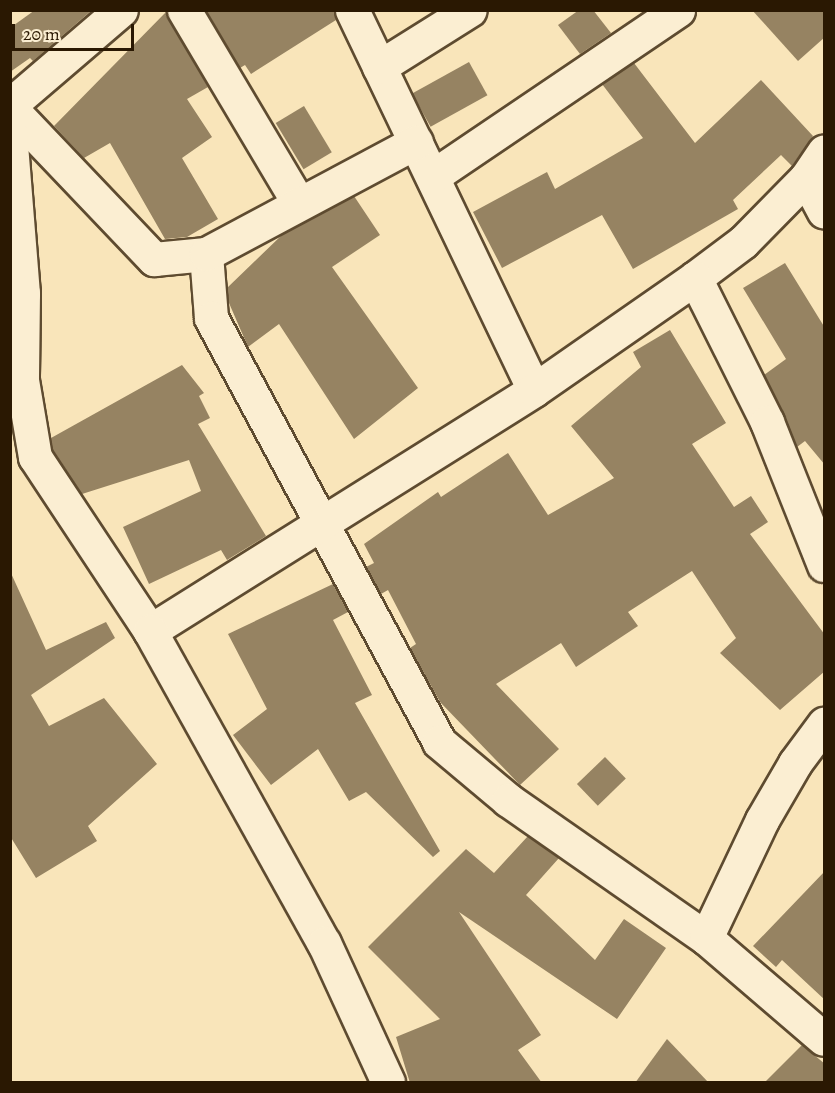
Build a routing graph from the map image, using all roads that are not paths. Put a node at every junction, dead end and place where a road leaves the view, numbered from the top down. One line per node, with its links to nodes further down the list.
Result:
1 (121, 10): 7 (street)
2 (184, 10): 13 (street)
3 (352, 10): 6 (street)
4 (471, 10): 6 (street)
5 (678, 10): 11 (street)
6 (379, 67): 9 (street)
7 (10, 107): 15 (street)
8 (10, 132): 17 (street)
9 (416, 142): 11 (street); 13 (street)
10 (825, 151): 12 (street)
11 (433, 176): 18 (street)
12 (806, 178): 14 (street); 16 (street)
13 (298, 202): 15 (street)
14 (825, 212)
15 (206, 254): 19 (street)
16 (695, 278): 18 (street); 20 (street)
17 (16, 382): 21 (street)
18 (534, 390): 19 (street)
19 (324, 521): 21 (street); 23 (street)
20 (825, 565)
21 (150, 631): 25 (street)
22 (825, 724): 23 (street)
23 (706, 938): 24 (street)
24 (825, 1040)
25 (388, 1083)

